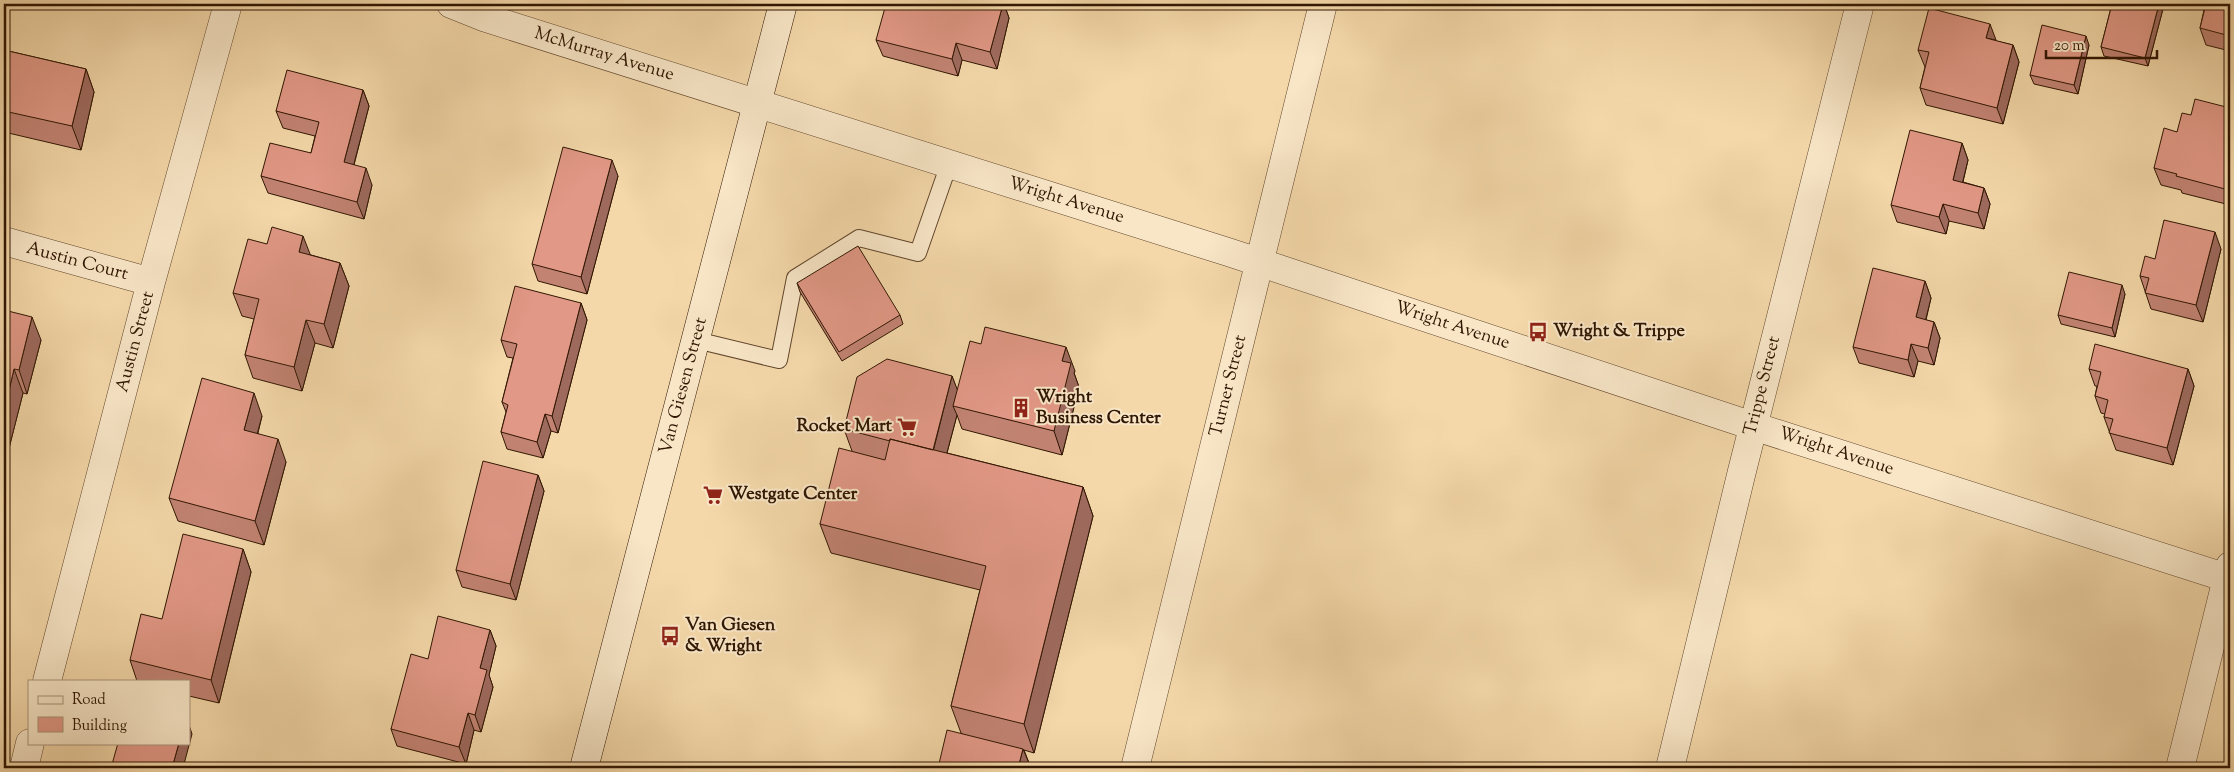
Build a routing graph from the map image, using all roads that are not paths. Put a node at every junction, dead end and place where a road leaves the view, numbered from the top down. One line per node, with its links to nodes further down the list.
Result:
1 (228, 4): 10 (street, Austin Street)
2 (451, 4): 6 (street, McMurray Avenue)
3 (783, 4): 6 (street, Van Giesen Street)
4 (1323, 4): 9 (street, Turner Street)
5 (1860, 4): 12 (street, Trippe Street)
6 (758, 103): 7 (street, Wright Avenue); 11 (street, Van Giesen Street)
7 (949, 164): 9 (street, Wright Avenue); 11 (lane)
8 (4, 241): 10 (street, Austin Court)
9 (1259, 262): 12 (street, Wright Avenue); 18 (street, Turner Street)
10 (151, 282): 14 (street, Austin Street)
11 (696, 340): 17 (street, Van Giesen Street)
12 (1753, 426): 13 (street, Wright Avenue); 19 (street, Trippe Street)
13 (2229, 574): 20 (street)
14 (46, 680)
15 (30, 744): 16 (street)
16 (24, 768)
17 (584, 768)
18 (1135, 768)
19 (1670, 768)
20 (2180, 768)

